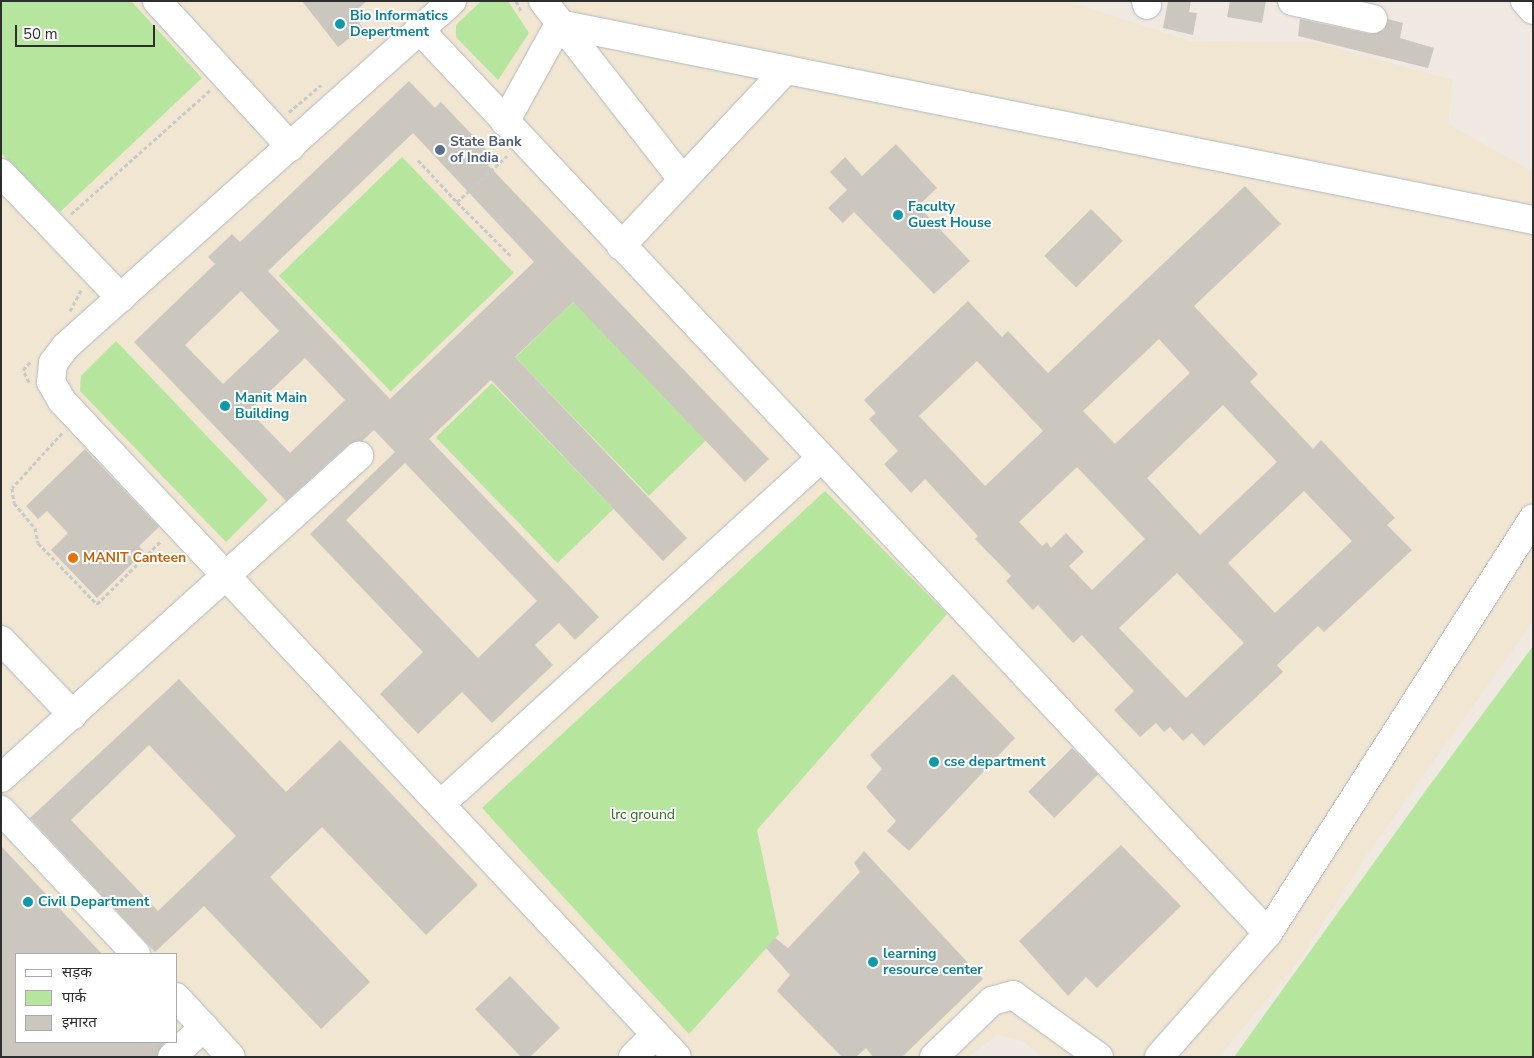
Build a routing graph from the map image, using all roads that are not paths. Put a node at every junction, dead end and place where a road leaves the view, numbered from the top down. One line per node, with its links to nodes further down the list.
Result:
1 (157, 1): 12 (street)
2 (452, 1): 9 (street)
3 (1292, 1): 7 (street)
4 (1524, 1): 6 (street)
5 (534, 9): 8 (street)
6 (1533, 10)
7 (1373, 19)
8 (559, 24): 10 (street); 11 (street); 14 (street)
9 (419, 29): 11 (street); 12 (street)
10 (784, 72): 14 (street); 15 (street)
11 (506, 122): 16 (street)
12 (291, 147): 17 (street)
13 (1, 173): 17 (street)
14 (682, 180): 16 (street)
15 (1533, 220)
16 (621, 246): 19 (street)
17 (121, 298): 21 (street)
18 (359, 456): 21 (street)
19 (820, 459): 25 (street); 27 (street)
20 (1533, 518): 27 (street)
21 (230, 576): 23 (street); 25 (street)
22 (1, 640): 23 (street)
23 (73, 715): 24 (street)
24 (1, 778)
25 (442, 803): 31 (street)
26 (1, 810): 28 (street)
27 (1268, 933): 38 (street)
28 (135, 953)
29 (178, 1000): 30 (street)
30 (204, 1027): 32 (street); 33 (street)
31 (655, 1035): 34 (street); 35 (street)
32 (172, 1057)
33 (232, 1057)
34 (633, 1057)
35 (677, 1057)
36 (934, 1057): 37 (street)
37 (1099, 1057)
38 (1159, 1057)

